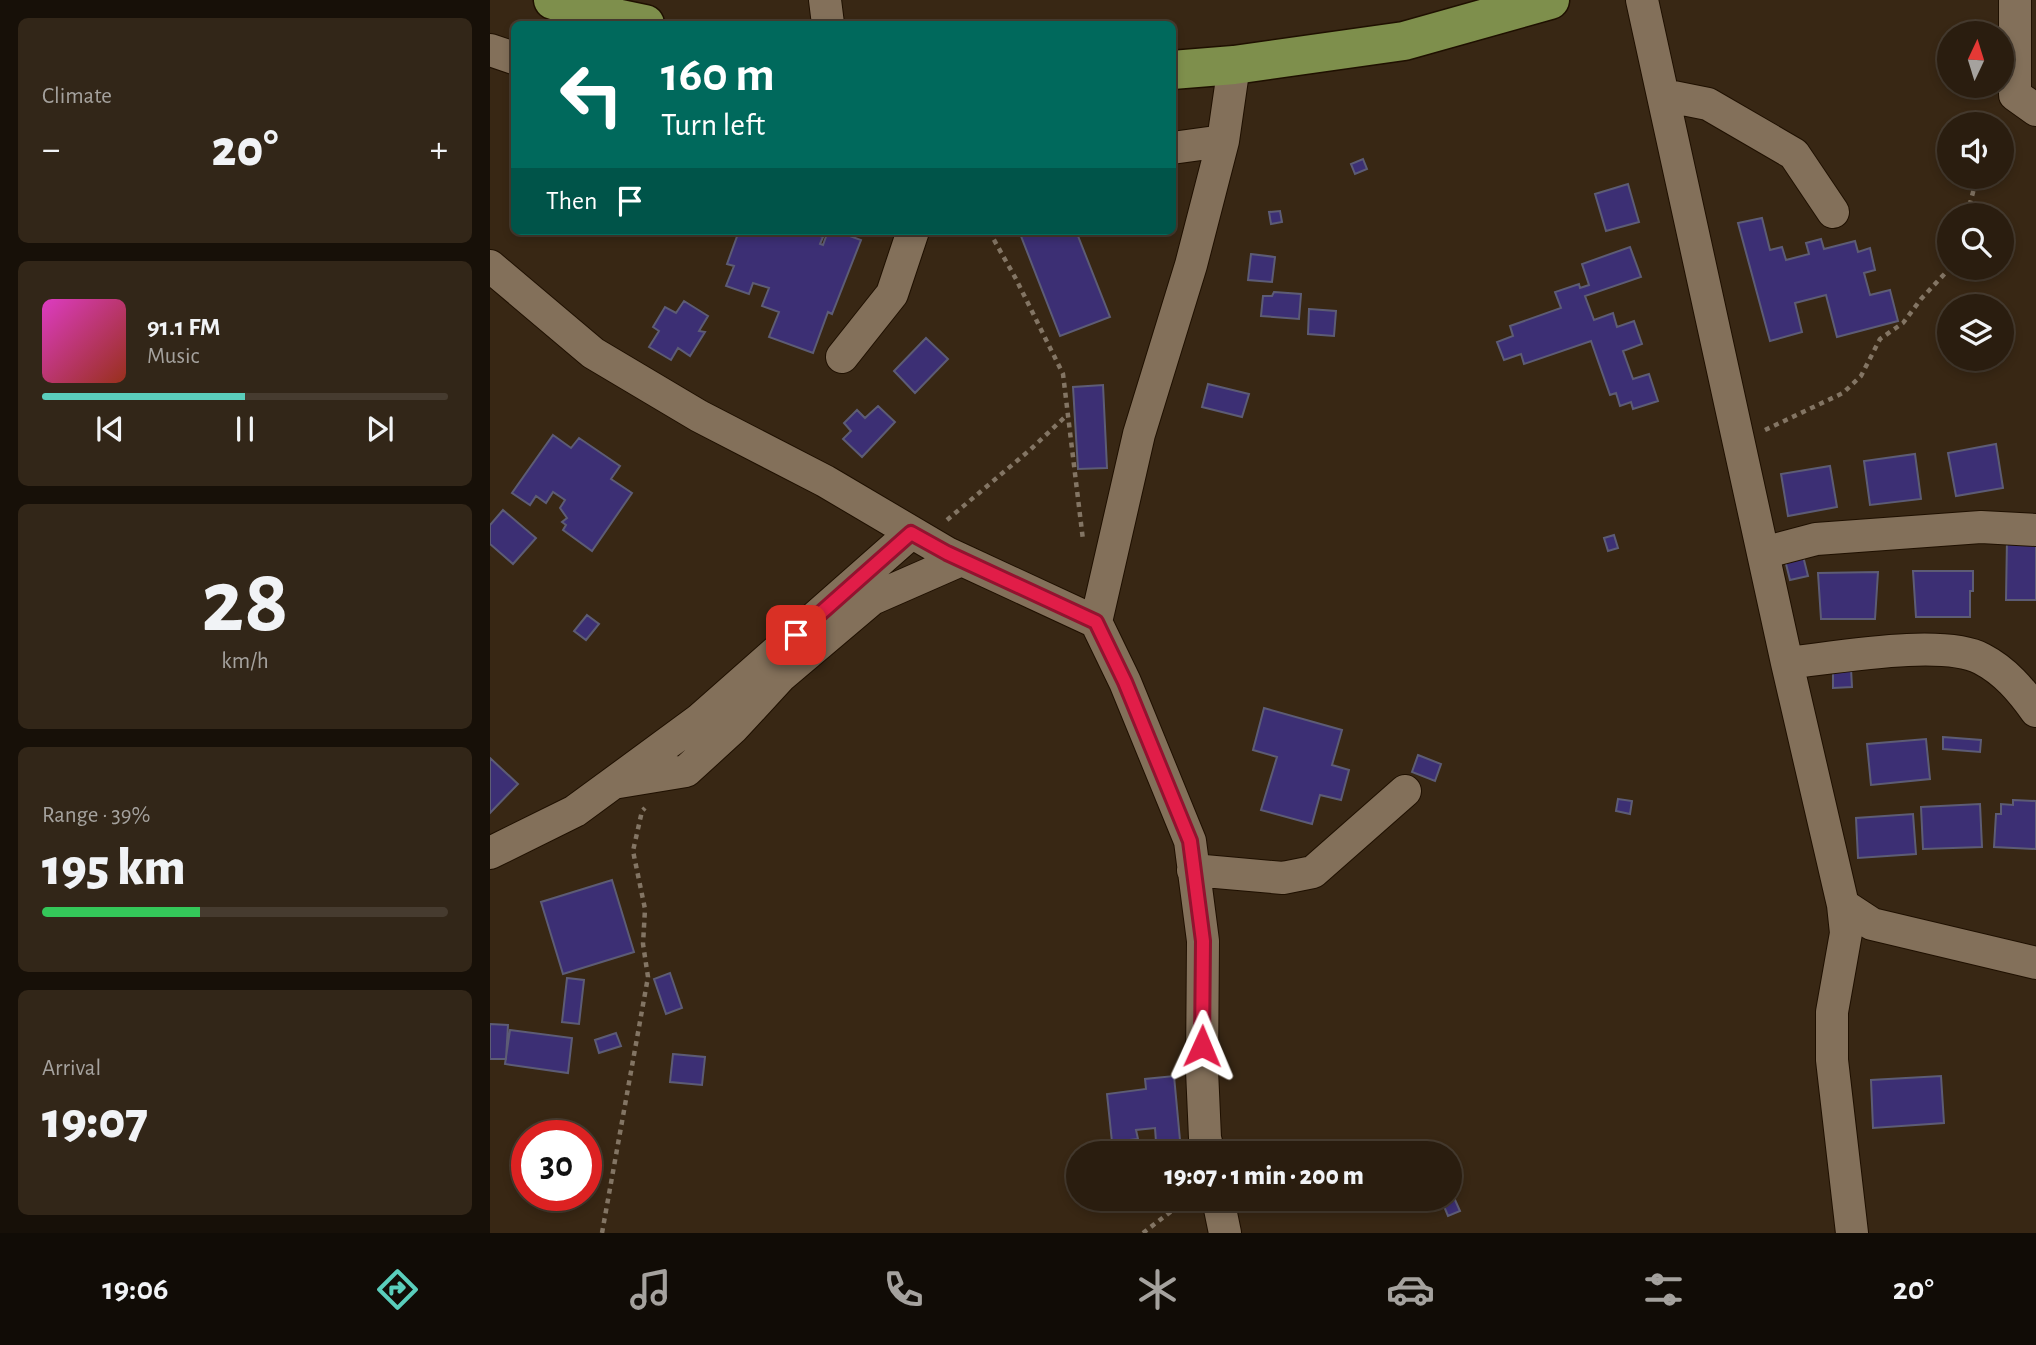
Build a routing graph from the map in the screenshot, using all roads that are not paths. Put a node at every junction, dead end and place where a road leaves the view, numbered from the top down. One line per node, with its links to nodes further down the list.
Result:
1 (553, 0): 6 (main road)
2 (825, 0): 7 (street)
3 (1550, 0): 10 (main road)
4 (1642, 0): 12 (street)
5 (2015, 0): 13 (street)
6 (630, 21)
7 (828, 21)
8 (490, 50): 9 (street)
9 (511, 57)
10 (1234, 65): 11 (main road); 14 (street)
11 (1176, 70)
12 (1663, 95): 16 (street); 22 (street)
13 (2036, 110)
14 (1223, 141): 15 (street); 24 (street)
15 (1176, 147)
16 (1833, 212)
17 (912, 235): 19 (street)
18 (490, 266): 21 (street)
19 (842, 357)
20 (2036, 530): 22 (street)
21 (918, 536): 23 (street); 27 (street)
22 (1763, 553): 25 (street)
23 (961, 560): 24 (street); 27 (street)
24 (1096, 622): 30 (street)
25 (1787, 663): 26 (street); 31 (street)
26 (2036, 711)
27 (612, 783): 29 (street)
28 (1405, 791): 30 (street)
29 (490, 853)
30 (1193, 870): 33 (street)
31 (1843, 905): 32 (street); 36 (street)
32 (2036, 963)
33 (1206, 1141)
34 (1220, 1211): 35 (street)
35 (1225, 1233)
36 (1852, 1233)

